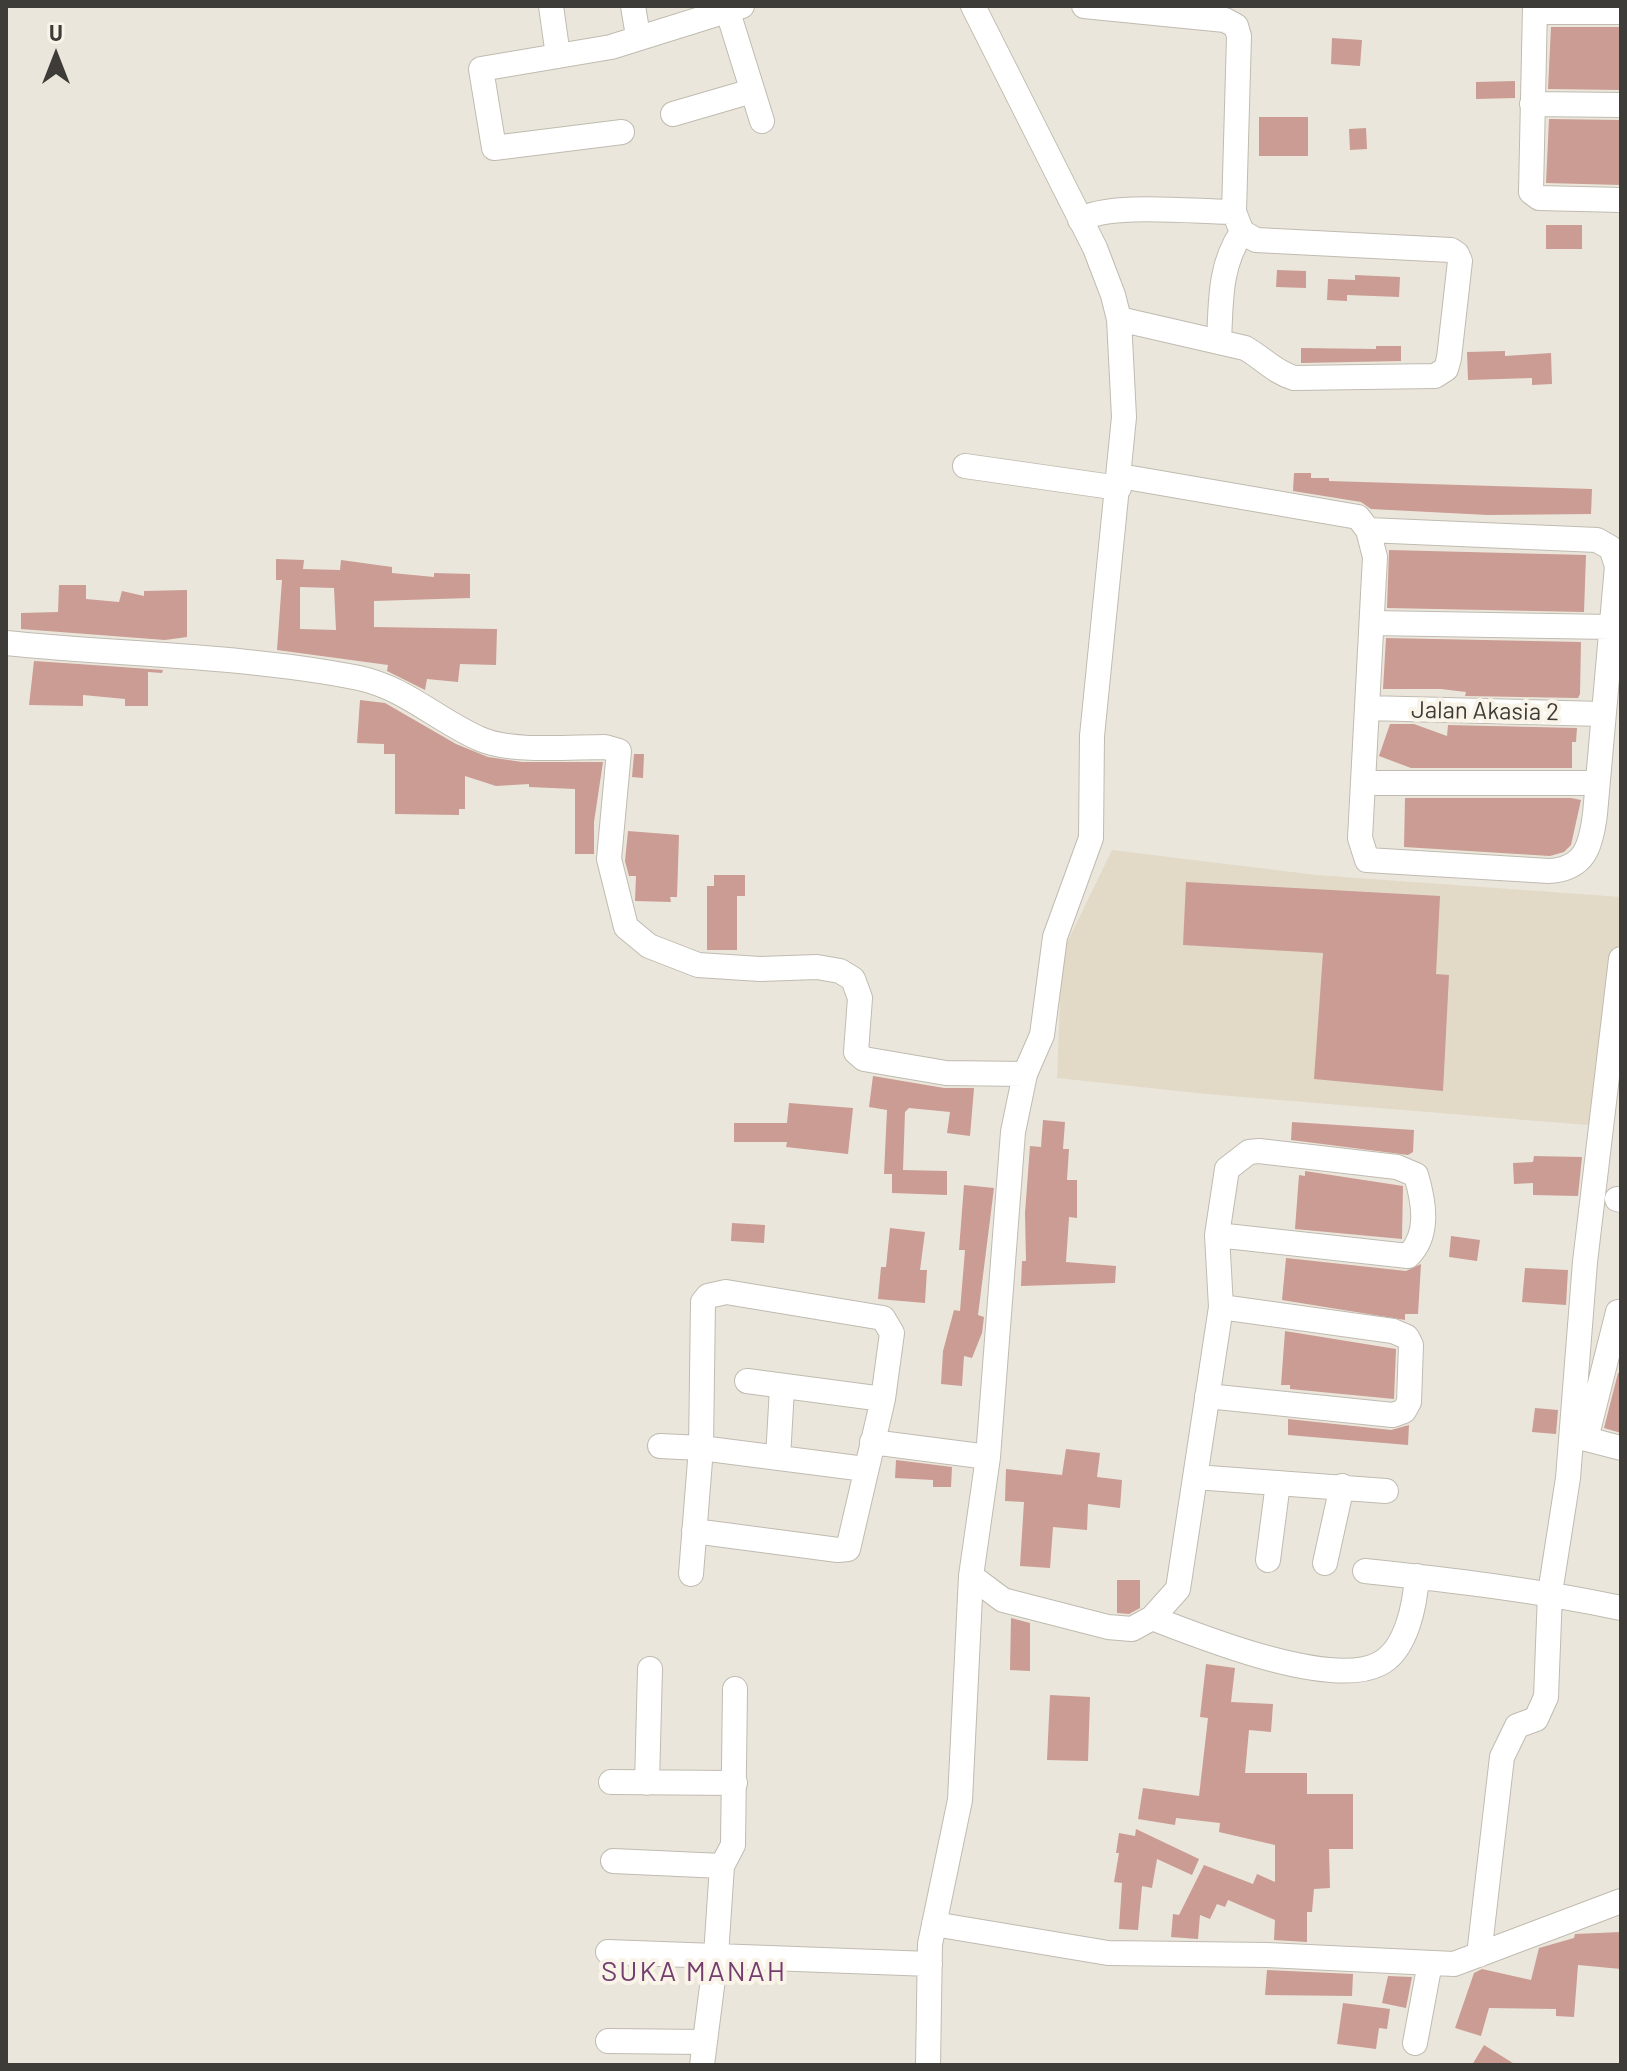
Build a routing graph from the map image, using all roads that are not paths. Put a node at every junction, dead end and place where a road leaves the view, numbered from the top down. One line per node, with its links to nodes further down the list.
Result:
1 (551, 6): 9 (street)
2 (633, 6): 8 (street)
3 (973, 6): 17 (street)
4 (1084, 6): 18 (street)
5 (735, 9): 8 (street); 10 (street)
6 (1535, 9): 7 (street); 11 (street)
7 (1621, 12)
8 (638, 36): 9 (street)
9 (558, 56): 15 (street)
10 (752, 91): 13 (street); 14 (street)
11 (1532, 104): 12 (street); 16 (street)
12 (1621, 105)
13 (673, 114)
14 (762, 121)
15 (622, 132)
16 (1621, 200)
17 (1080, 220): 18 (street); 19 (street)
18 (1238, 222): 20 (street); 20 (street)
19 (1119, 319): 20 (street); 22 (street)
20 (1219, 342)
21 (965, 466): 22 (street)
22 (1120, 482): 23 (street); 32 (street)
23 (1368, 530): 24 (street); 25 (street)
24 (1372, 623): 25 (street); 27 (street)
25 (1611, 627): 28 (street)
26 (6, 643): 32 (street)
27 (1367, 708): 28 (street, Jalan Akasia 2); 29 (street)
28 (1603, 714): 30 (street)
29 (1363, 783): 30 (street); 30 (street)
30 (1597, 783)
31 (1621, 959): 58 (street)
32 (1025, 1074): 44 (street)
33 (1217, 1235): 33 (street); 34 (street)
34 (1221, 1307): 38 (street); 38 (street)
35 (1618, 1312): 43 (street)
36 (747, 1381): 37 (street)
37 (782, 1388): 39 (street); 45 (street)
38 (1207, 1396): 47 (street)
39 (883, 1399): 40 (street); 42 (street)
40 (872, 1442): 44 (street); 46 (street)
41 (660, 1446): 42 (street)
42 (701, 1448): 45 (street); 51 (street)
43 (1621, 1448)
44 (988, 1457): 56 (street)
45 (778, 1458): 46 (street)
46 (865, 1469): 51 (street)
47 (1195, 1477): 48 (street); 60 (street)
48 (1278, 1483): 49 (street); 52 (street)
49 (1342, 1486): 50 (street); 53 (street)
50 (1386, 1491)
51 (694, 1531): 55 (street)
52 (1268, 1560)
53 (1325, 1563)
54 (1365, 1571): 57 (street)
55 (691, 1574)
56 (971, 1576): 60 (street); 69 (street)
57 (1417, 1576): 58 (street); 60 (street)
58 (1550, 1593): 59 (street); 72 (street)
59 (1621, 1608)
60 (1152, 1618)
61 (650, 1669): 64 (street)
62 (735, 1689): 65 (street)
63 (611, 1782): 64 (street)
64 (647, 1783): 65 (street)
65 (735, 1783): 67 (street)
66 (613, 1861): 67 (street)
67 (722, 1866): 71 (street)
68 (1621, 1901): 72 (street)
69 (934, 1924): 73 (street); 74 (street)
70 (608, 1952): 71 (street)
71 (716, 1955): 74 (street); 77 (street)
72 (1479, 1955): 73 (street)
73 (1430, 1963): 76 (street)
74 (930, 1964): 78 (street)
75 (608, 2041): 77 (street)
76 (1415, 2043)
77 (703, 2054)
78 (928, 2065)

